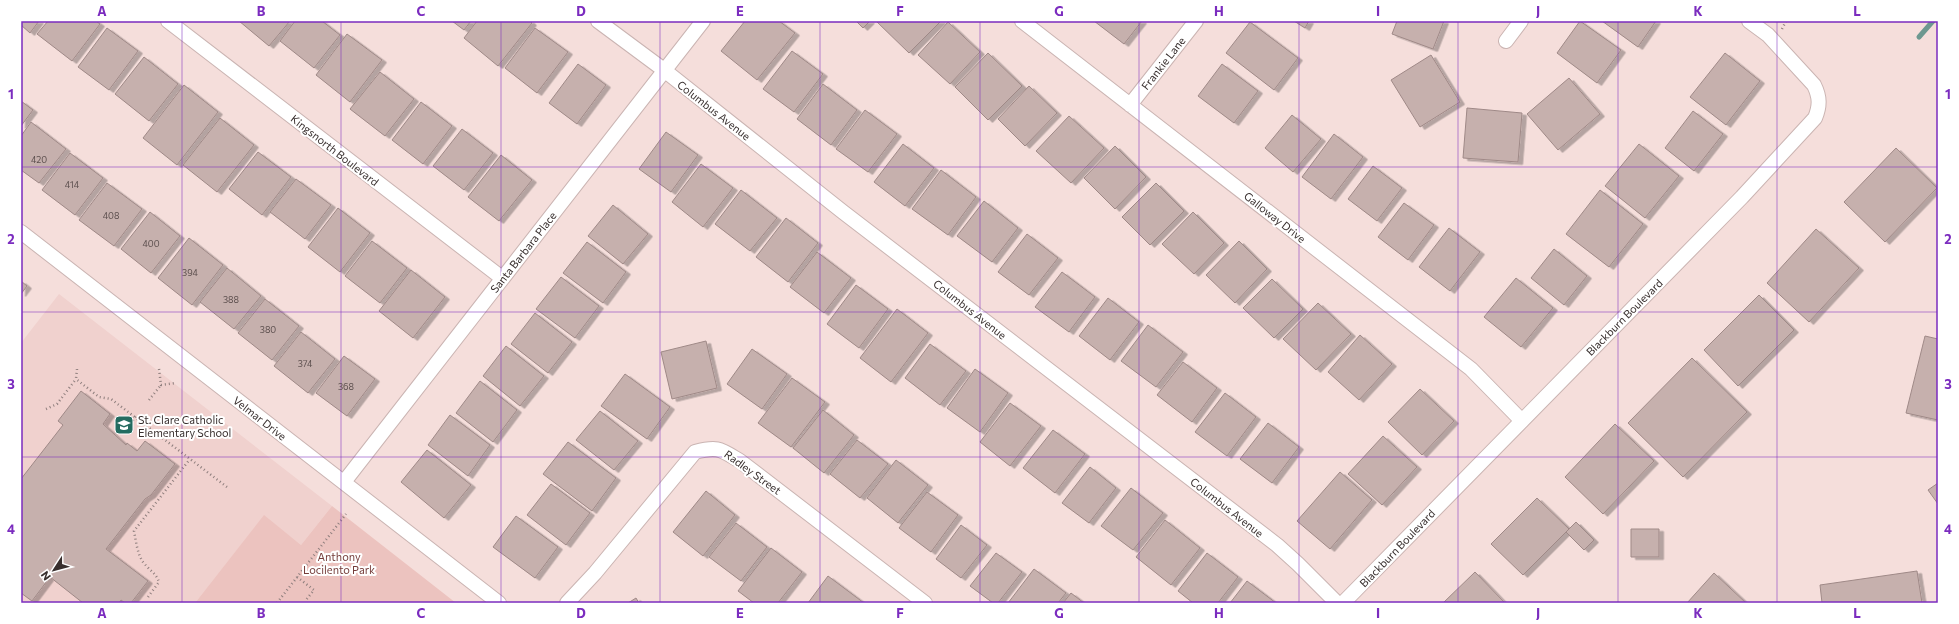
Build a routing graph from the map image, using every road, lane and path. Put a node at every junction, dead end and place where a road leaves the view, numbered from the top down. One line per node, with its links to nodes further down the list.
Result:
1 (168, 21): 14 (street, Kingsnorth Boulevard)
2 (598, 21): 11 (street, Columbus Avenue)
3 (703, 21): 11 (street, Santa Barbara Place)
4 (1022, 21): 12 (street, Galloway Drive)
5 (1196, 21): 12 (street, Frankie Lane)
6 (1521, 21): 10 (street)
7 (1749, 21): 23 (street, Blackburn Boulevard)
8 (1786, 21): 9 (path)
9 (1780, 31)
10 (1506, 41)
11 (664, 70): 14 (street, Santa Barbara Place); 36 (street, Columbus Avenue)
12 (1130, 105): 23 (street, Galloway Drive)
13 (21, 232): 26 (street, Velmar Drive)
14 (502, 278): 26 (street, Santa Barbara Place)
15 (77, 369): 17 (path)
16 (159, 370): 19 (path)
17 (76, 379): 21 (path); 22 (path)
18 (176, 383): 19 (path)
19 (162, 385): 20 (path)
20 (149, 400)
21 (46, 409)
22 (136, 416): 24 (path); 25 (path)
23 (1522, 421): 37 (street, Blackburn Boulevard)
24 (128, 427)
25 (190, 459): 27 (path); 30 (path)
26 (344, 482): 33 (street, Velmar Drive)
27 (227, 487)
28 (346, 514): 29 (path)
29 (297, 577): 31 (path); 32 (path)
30 (148, 597)
31 (306, 600)
32 (277, 603)
33 (499, 603)
34 (567, 603): 35 (street, Radley Street)
35 (925, 603)
36 (1337, 603)
37 (1343, 603)

